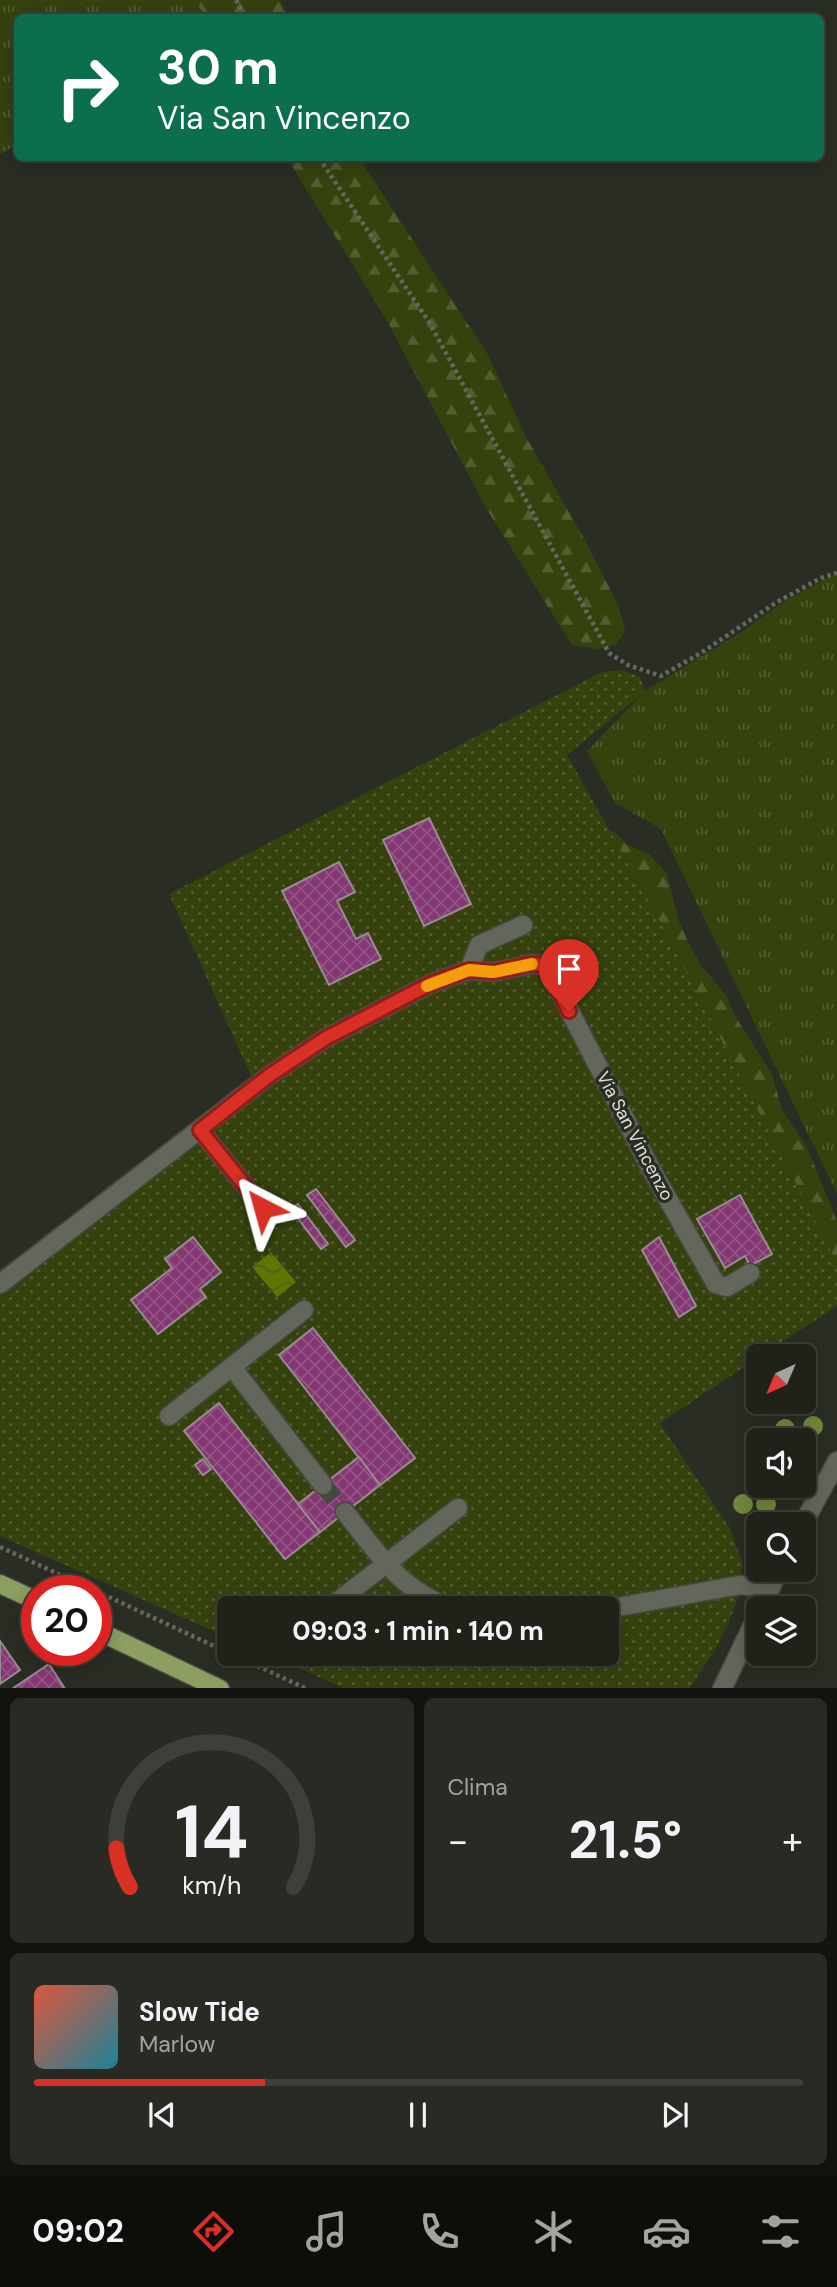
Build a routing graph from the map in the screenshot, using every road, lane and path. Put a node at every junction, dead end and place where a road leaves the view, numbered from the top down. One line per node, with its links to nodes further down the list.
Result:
1 (321, 161): 2 (path)
2 (837, 573)
3 (523, 925): 4 (street)
4 (469, 970): 5 (street, Via San Vincenzo); 7 (street, Via San Vincenzo)
5 (200, 1130): 6 (street); 8 (street, Via San Vincenzo)
6 (263, 1208)
7 (750, 1273)
8 (0, 1284)
9 (304, 1310): 10 (street)
10 (232, 1367): 11 (street); 13 (street)
11 (169, 1416)
12 (835, 1470): 16 (street)
13 (323, 1485)
14 (458, 1508): 18 (street)
15 (345, 1512): 18 (street)
16 (810, 1512)
17 (0, 1547): 19 (path)
18 (386, 1564): 24 (street); 25 (street)
19 (61, 1575)
20 (774, 1582): 22 (street)
21 (0, 1584): 23 (main road)
22 (771, 1588): 26 (street); 28 (street)
23 (21, 1594)
24 (345, 1596)
25 (424, 1596)
26 (767, 1596)
27 (112, 1598): 31 (path)
28 (619, 1607)
29 (112, 1638): 33 (main road)
30 (746, 1639): 35 (street)
31 (217, 1647)
32 (258, 1666): 34 (path)
33 (218, 1688)
34 (305, 1688)
35 (722, 1688)

